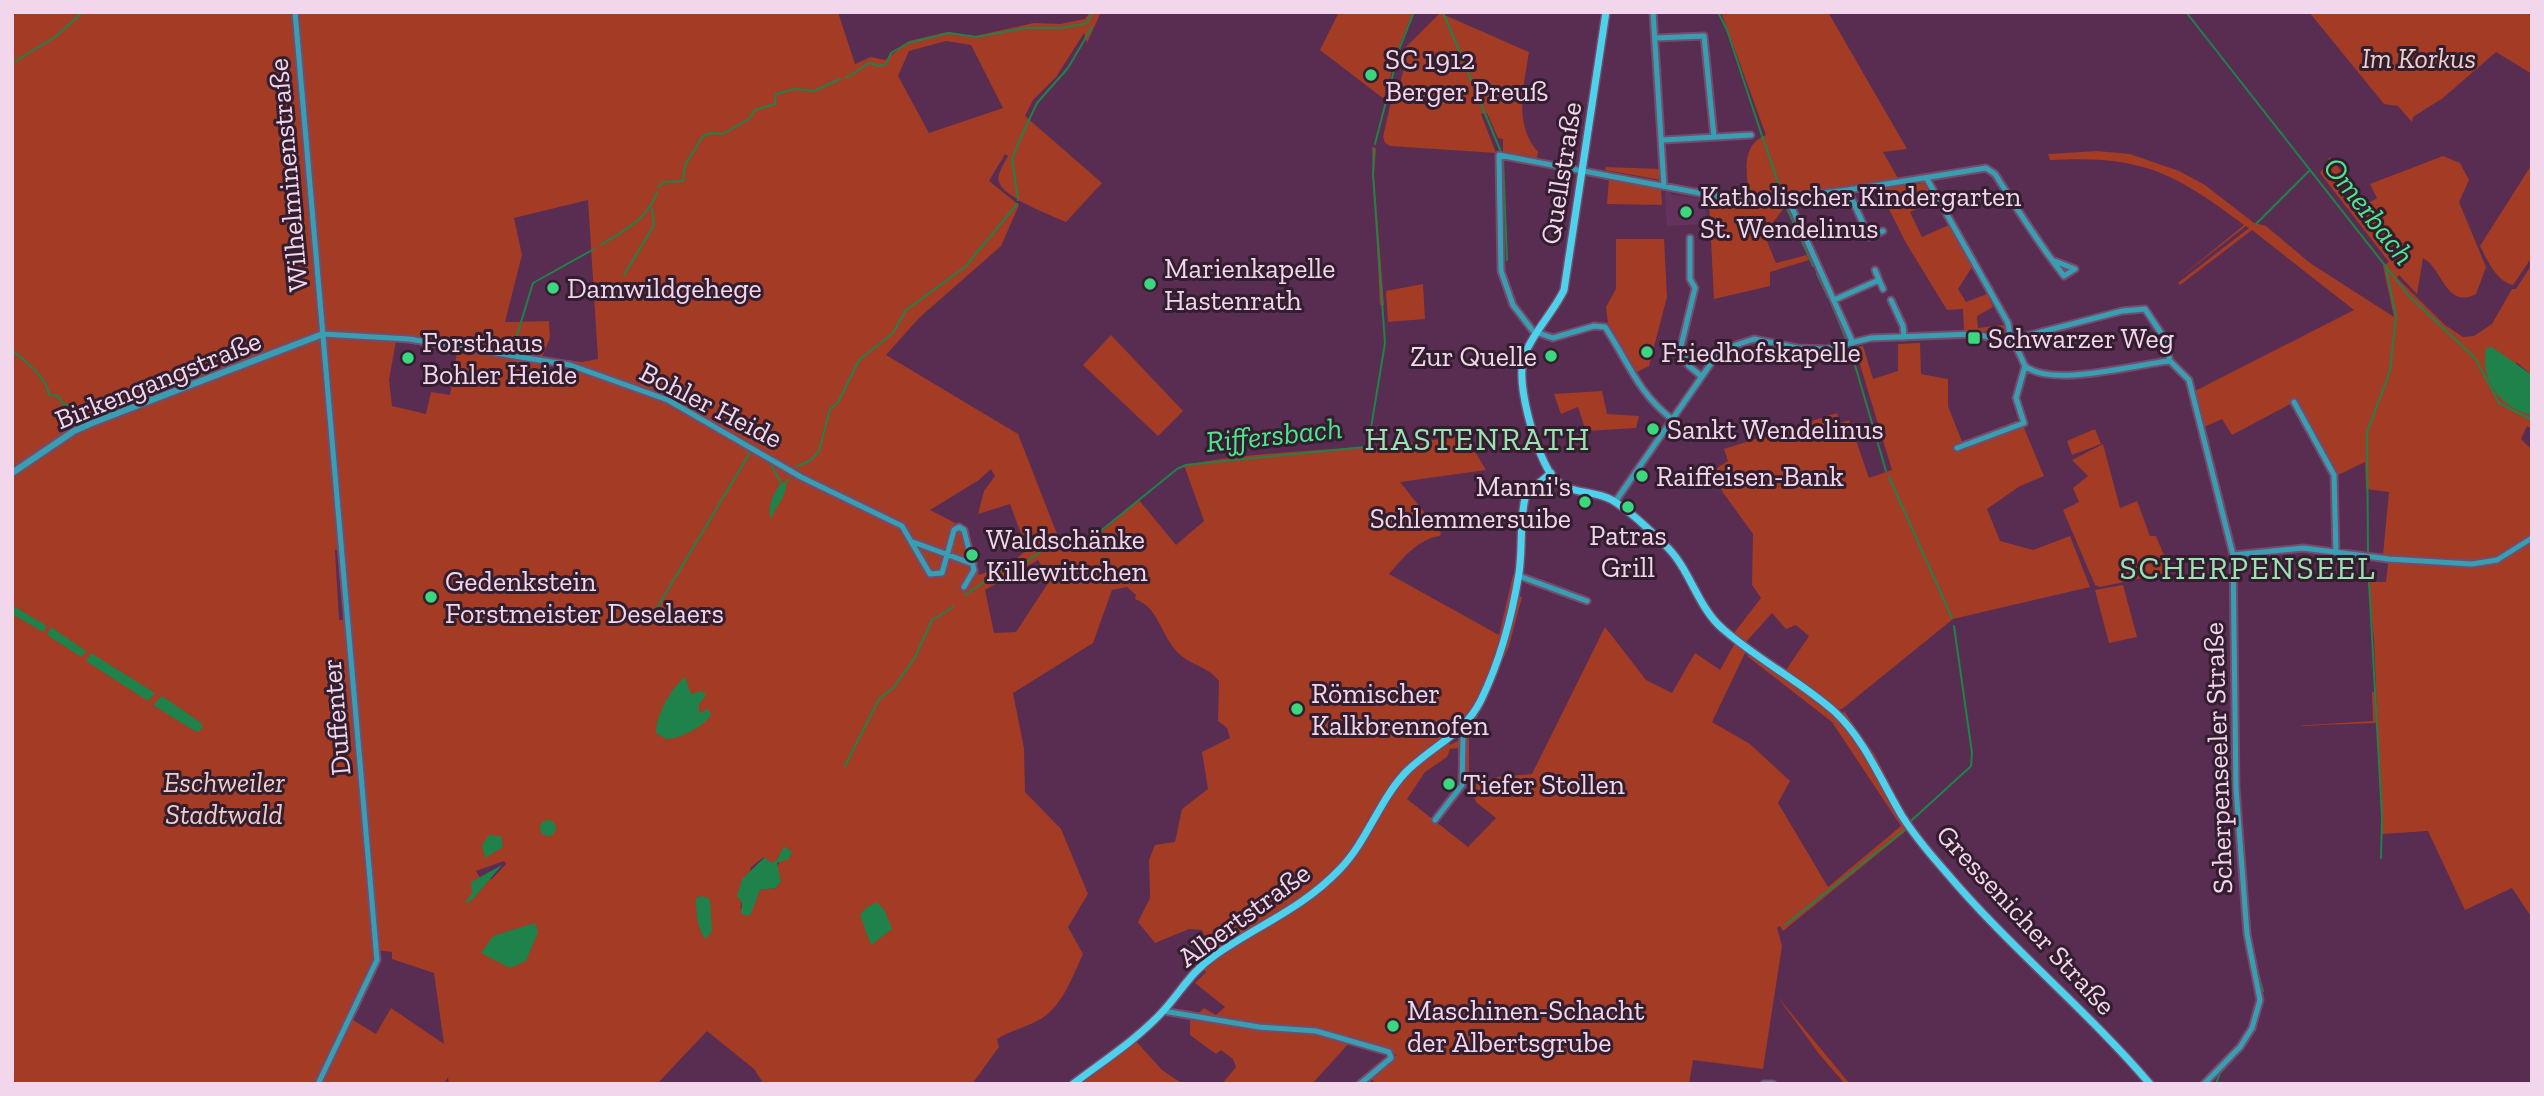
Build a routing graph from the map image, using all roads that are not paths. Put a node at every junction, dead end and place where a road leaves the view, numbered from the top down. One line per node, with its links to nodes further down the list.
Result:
1 (295, 12): 22 (street, Wilhelminenstraße)
2 (1606, 12): 8 (main road, Quellstraße)
3 (1653, 12): 4 (street)
4 (1655, 38): 6 (street); 7 (street)
5 (1751, 135): 6 (street)
6 (1714, 137): 7 (street)
7 (1662, 140): 10 (street)
8 (1583, 169): 10 (street); 21 (main road, Quellstraße); 21 (street)
9 (1927, 178): 11 (street); 15 (street); 25 (street)
10 (1664, 186): 12 (street)
11 (1848, 190): 12 (street); 13 (street)
12 (1788, 199): 19 (street)
13 (1882, 231)
14 (1690, 238): 29 (street)
15 (2052, 261)
16 (1875, 270): 17 (street)
17 (1879, 280): 18 (street); 19 (street)
18 (1883, 289)
19 (1834, 300): 26 (street)
20 (1891, 300): 23 (street)
21 (1538, 333): 31 (street); 34 (main road, Quellstraße)
22 (323, 334): 33 (street, Birkengangstraße); 37 (street, Bohler Heide); 48 (street, Duffenter)
23 (1904, 337): 25 (street); 26 (street)
24 (2022, 337): 27 (street, Scherpenseeler Straße)
25 (2011, 341): 28 (street)
26 (1853, 342): 29 (street)
27 (2170, 361): 28 (street); 39 (street, Scherpenseeler Straße)
28 (2025, 366): 32 (street)
29 (1701, 376): 31 (street)
30 (2294, 402): 38 (street)
31 (1673, 420): 35 (street)
32 (1957, 448)
33 (12, 472)
34 (1551, 473): 35 (main road, Gressenicher Straße); 42 (main road, Albertstraße)
35 (1615, 502): 53 (main road, Gressenicher Straße)
36 (2532, 538): 38 (street)
37 (913, 542): 40 (street); 40 (street)
38 (2336, 553): 39 (street)
39 (2233, 555): 54 (street, Scherpenseeler Straße)
40 (947, 556): 41 (street); 41 (street)
41 (973, 564): 43 (street)
42 (1519, 576): 44 (street); 45 (main road, Albertstraße)
43 (964, 587)
44 (1587, 601)
45 (1459, 732): 46 (street); 47 (main road, Albertstraße)
46 (1435, 820)
47 (1163, 1011): 49 (main road, Albertstraße); 50 (street, Albertstraße)
48 (318, 1084)
49 (1073, 1084)
50 (1360, 1084)
51 (1764, 1084): 52 (street)
52 (1773, 1084)
53 (2150, 1084)
54 (2204, 1084)

